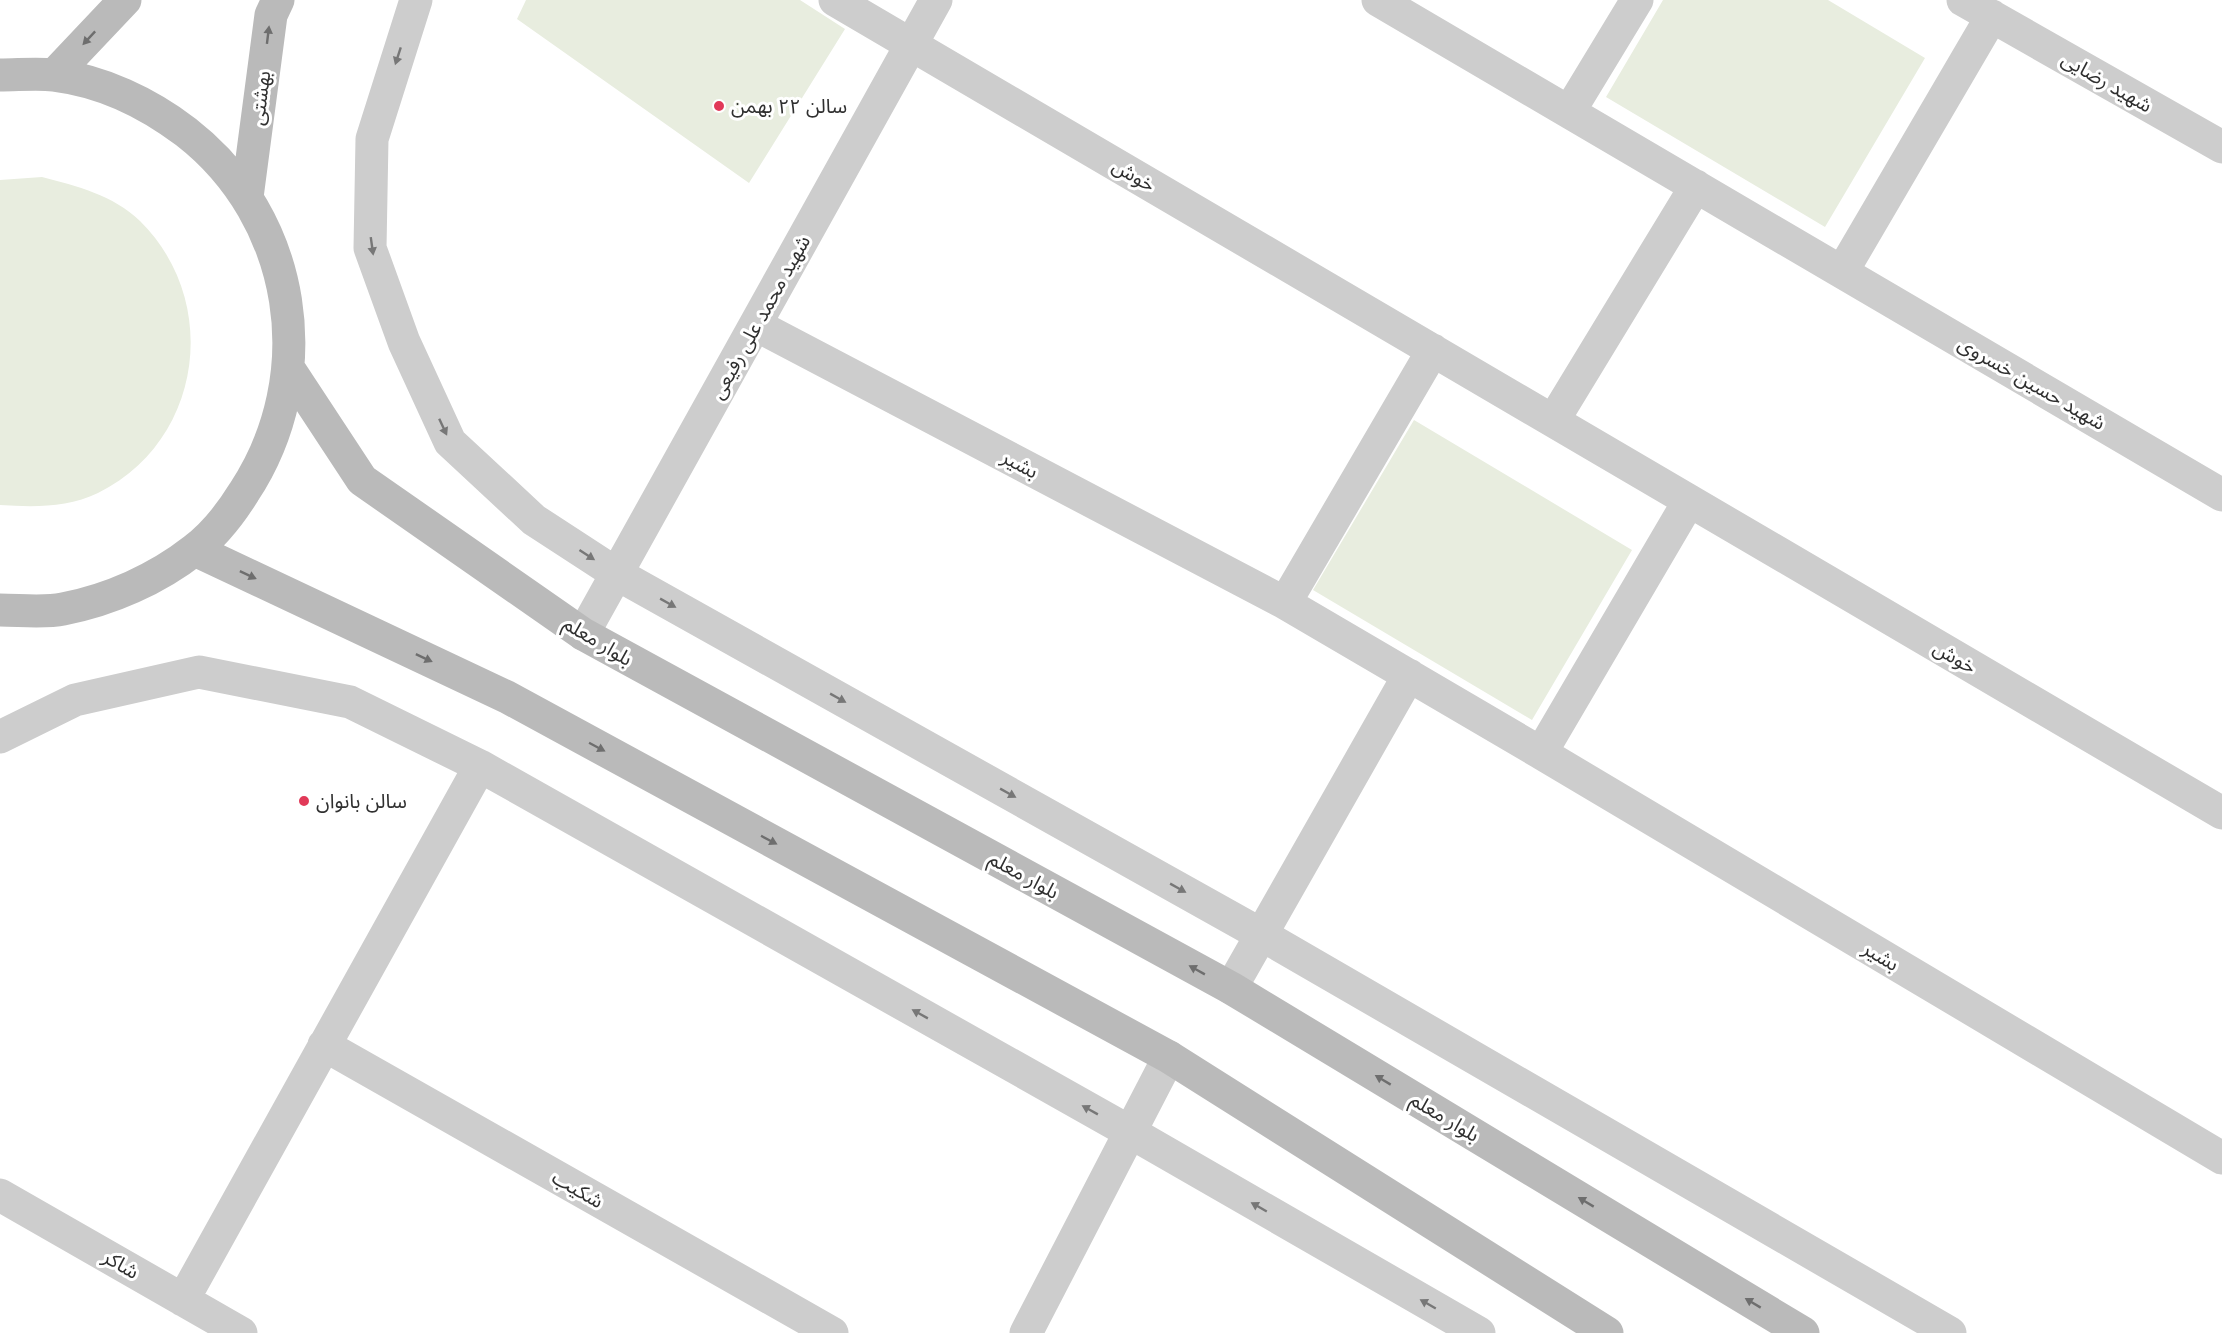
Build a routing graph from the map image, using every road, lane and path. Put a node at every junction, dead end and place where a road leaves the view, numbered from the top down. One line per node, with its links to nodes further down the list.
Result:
1 (125, 0): 12 (main road, one-way to 12)
2 (278, 0): 16 (main road, بهشتی, one-way to 2)
3 (416, 0): 25 (street, one-way to 25)
4 (835, 0): 10 (street, خوش)
5 (936, 0): 10 (street, شهید محمد علی رفیعی)
6 (1378, 0): 13 (street)
7 (1637, 0): 13 (street)
8 (1963, 0): 9 (street, شهید رضایی)
9 (1992, 16): 14 (street, شهید رضایی); 17 (street)
10 (911, 45): 18 (street, شهید محمد علی رفیعی); 19 (street, خوش)
11 (0, 75): 12 (main road)
12 (54, 75): 16 (main road)
13 (1569, 112): 15 (street, شهید حسین خسروی)
14 (2222, 147)
15 (1696, 186): 17 (street, شهید حسین خسروی); 21 (street)
16 (247, 197): 20 (main road)
17 (1842, 272): 22 (street, شهید حسین خسروی)
18 (756, 325): 25 (street, شهید محمد علی رفیعی); 26 (street, بشیر)
19 (1433, 350): 21 (street, خوش); 26 (street)
20 (289, 369): 24 (main road); 28 (main road, بلوار معلم)
21 (1553, 421): 23 (street, خوش)
22 (2222, 495)
23 (1689, 501): 31 (street); 33 (street, خوش)
24 (195, 550): 27 (main road); 37 (main road, one-way to 37)
25 (617, 574): 28 (street, شهید محمد علی رفیعی); 34 (street, one-way to 34)
26 (1285, 603): 29 (street, بشیر)
27 (0, 610)
28 (583, 634): 35 (main road, بلوار معلم, one-way to 28)
29 (1409, 675): 31 (street, بشیر); 34 (street)
30 (0, 737): 32 (street)
31 (1541, 753): 39 (street, بشیر)
32 (480, 766): 36 (street); 38 (street, one-way to 32)
33 (2222, 813)
34 (1262, 935): 35 (street); 48 (street)
35 (1232, 988): 47 (main road, بلوار معلم, one-way to 35)
36 (324, 1045): 41 (street); 43 (street, شکیب)
37 (1170, 1058): 38 (street); 46 (main road)
38 (1130, 1132): 44 (street); 45 (street, one-way to 38)
39 (2222, 1158)
40 (0, 1195): 41 (street, شاکر)
41 (183, 1300): 42 (street, شاکر)
42 (241, 1333)
43 (832, 1333)
44 (1026, 1333)
45 (1479, 1333)
46 (1607, 1333)
47 (1803, 1333)
48 (1950, 1333)

